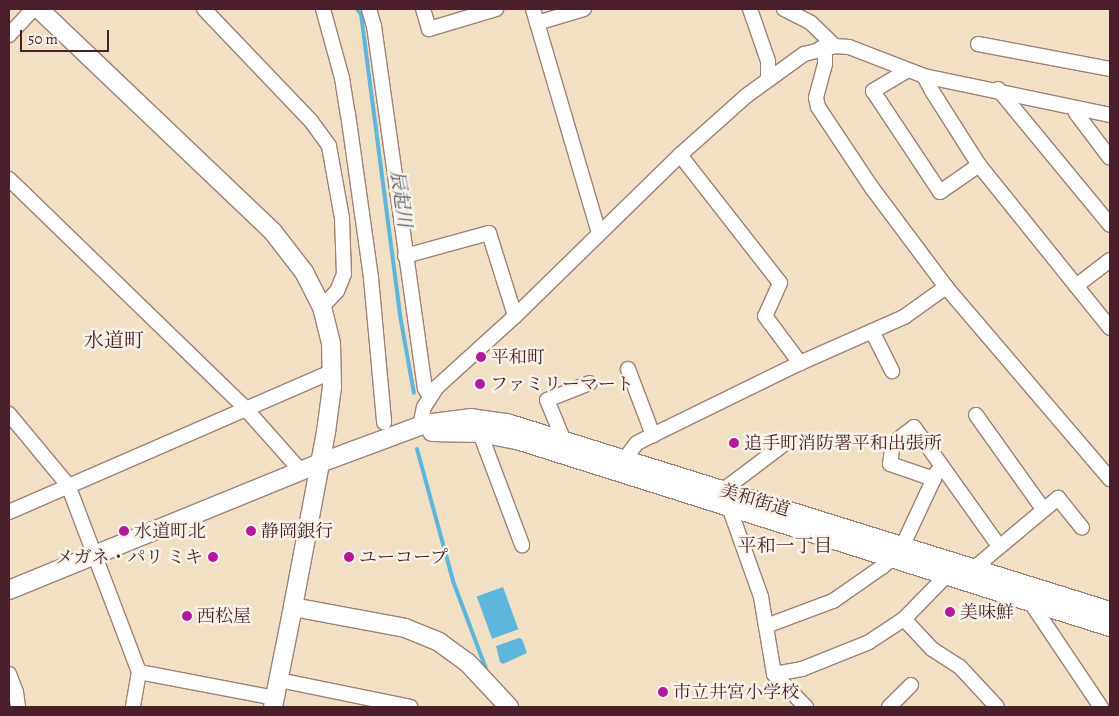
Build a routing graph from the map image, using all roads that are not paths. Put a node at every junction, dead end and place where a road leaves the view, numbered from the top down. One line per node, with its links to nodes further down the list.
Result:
1 (33, 9): 13 (street)
2 (39, 9): 34 (street)
3 (204, 9): 34 (street)
4 (322, 9): 47 (street)
5 (369, 9): 30 (street)
6 (422, 9): 7 (street)
7 (496, 9)
8 (533, 9): 12 (street)
9 (584, 9): 12 (street)
10 (750, 9): 19 (street)
11 (784, 9): 15 (street)
12 (537, 23): 29 (street)
13 (9, 35)
14 (978, 44): 16 (street)
15 (828, 47): 17 (street); 19 (street); 33 (street)
16 (1110, 69)
17 (908, 70): 18 (street); 26 (street)
18 (924, 76): 20 (street); 26 (street)
19 (768, 78): 24 (street)
20 (998, 89): 21 (street); 28 (street)
21 (1072, 109): 22 (street); 23 (street); 25 (street)
22 (1110, 115)
23 (1110, 125)
24 (680, 156): 29 (street); 38 (street)
25 (1110, 158)
26 (979, 165): 32 (street)
27 (9, 179): 44 (street)
28 (1110, 225)
29 (599, 233): 35 (street)
30 (405, 256): 35 (street); 43 (street)
31 (1110, 260): 32 (street)
32 (1076, 286): 36 (street)
33 (946, 287): 37 (street); 59 (street)
34 (322, 307): 40 (street)
35 (515, 316): 43 (street)
36 (1108, 323)
37 (872, 332): 38 (street); 41 (street)
38 (800, 363): 51 (street)
39 (628, 369): 51 (street)
40 (333, 371): 44 (street); 55 (street)
41 (892, 371)
42 (590, 383): 52 (street)
43 (430, 397): 48 (street)
44 (245, 408): 57 (street); 60 (street)
45 (9, 414): 60 (street)
46 (976, 415): 62 (street)
47 (384, 422)
48 (427, 424): 50 (street, 美和街道); 52 (street, 美和街道)
49 (480, 433): 50 (street, 美和街道); 61 (street, 美和街道); 65 (street)
50 (397, 435): 55 (street, 美和街道)
51 (653, 435): 54 (street)
52 (564, 441): 54 (street, 美和街道)
53 (787, 442): 61 (street)
54 (624, 460): 61 (street, 美和街道)
55 (320, 463): 57 (street, 美和街道); 73 (street)
56 (941, 464): 58 (street); 58 (street); 66 (street)
57 (300, 470): 68 (street, 美和街道)
58 (934, 479): 67 (street)
59 (1110, 480)
60 (68, 485): 63 (street); 68 (street)
61 (726, 498): 67 (street, 美和街道); 76 (street)
62 (1043, 509): 64 (street); 66 (street)
63 (9, 512)
64 (1082, 528)
65 (522, 545)
66 (1000, 546): 69 (street)
67 (897, 553): 69 (street, 美和街道); 70 (street, 美和街道); 76 (street)
68 (94, 556): 71 (street, 美和街道); 78 (street)
69 (973, 569): 74 (street, 美和街道)
70 (947, 575): 72 (street, 美和街道); 75 (street)
71 (9, 590)
72 (1029, 600): 77 (street, 美和街道); 91 (street)
73 (293, 607): 81 (street); 87 (street)
74 (1110, 611)
75 (904, 619): 80 (street); 90 (street)
76 (766, 626): 80 (street)
77 (1110, 627)
78 (139, 672): 83 (street); 85 (street)
79 (9, 674): 84 (street)
80 (774, 674): 88 (street)
81 (278, 680): 83 (street); 86 (street)
82 (912, 685): 89 (street)
83 (274, 703)
84 (20, 707)
85 (132, 707)
86 (410, 707)
87 (508, 707)
88 (806, 707)
89 (889, 707)
90 (997, 707)
91 (1101, 707)

